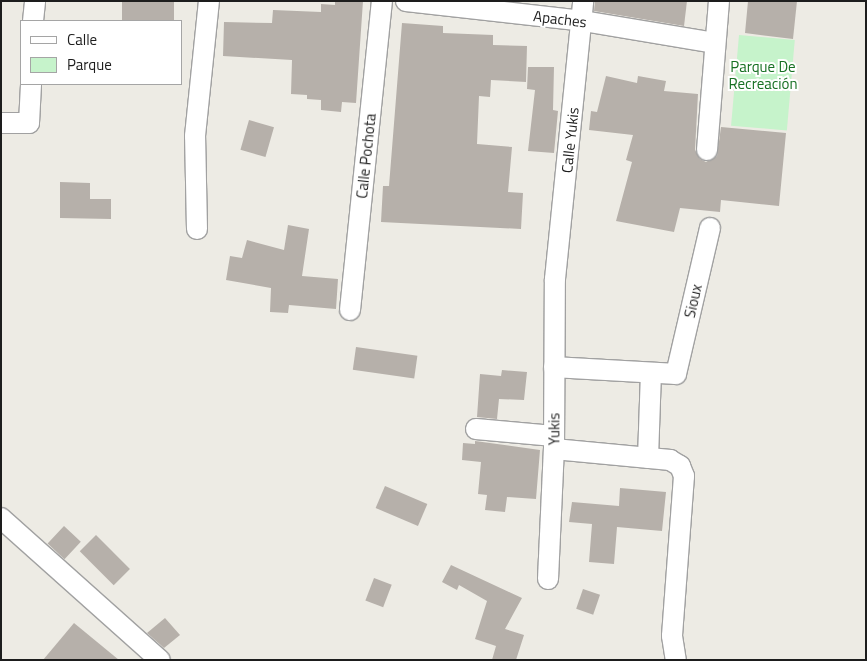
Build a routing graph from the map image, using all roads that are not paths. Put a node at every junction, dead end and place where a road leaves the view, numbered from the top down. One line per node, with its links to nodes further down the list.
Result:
1 (35, 1): 7 (street)
2 (209, 1): 14 (street)
3 (382, 1): 16 (street, Calle Pochota)
4 (406, 1): 8 (street, Apaches)
5 (583, 1): 8 (street, Calle Yukis)
6 (718, 1): 9 (street)
7 (33, 20)
8 (582, 21): 9 (street, Apaches); 15 (street, Calle Yukis)
9 (714, 43): 12 (street)
10 (31, 85): 11 (street)
11 (1, 123)
12 (707, 150)
13 (710, 228): 18 (street, Sioux)
14 (197, 229)
15 (555, 279): 17 (street, Yukis)
16 (350, 310)
17 (554, 367): 18 (street); 20 (street, Yukis)
18 (652, 373): 21 (street)
19 (476, 429): 20 (street)
20 (554, 442): 21 (street); 23 (street, Yukis)
21 (648, 458): 25 (street)
22 (1, 518): 24 (street)
23 (548, 579)
24 (160, 660)
25 (676, 660)

